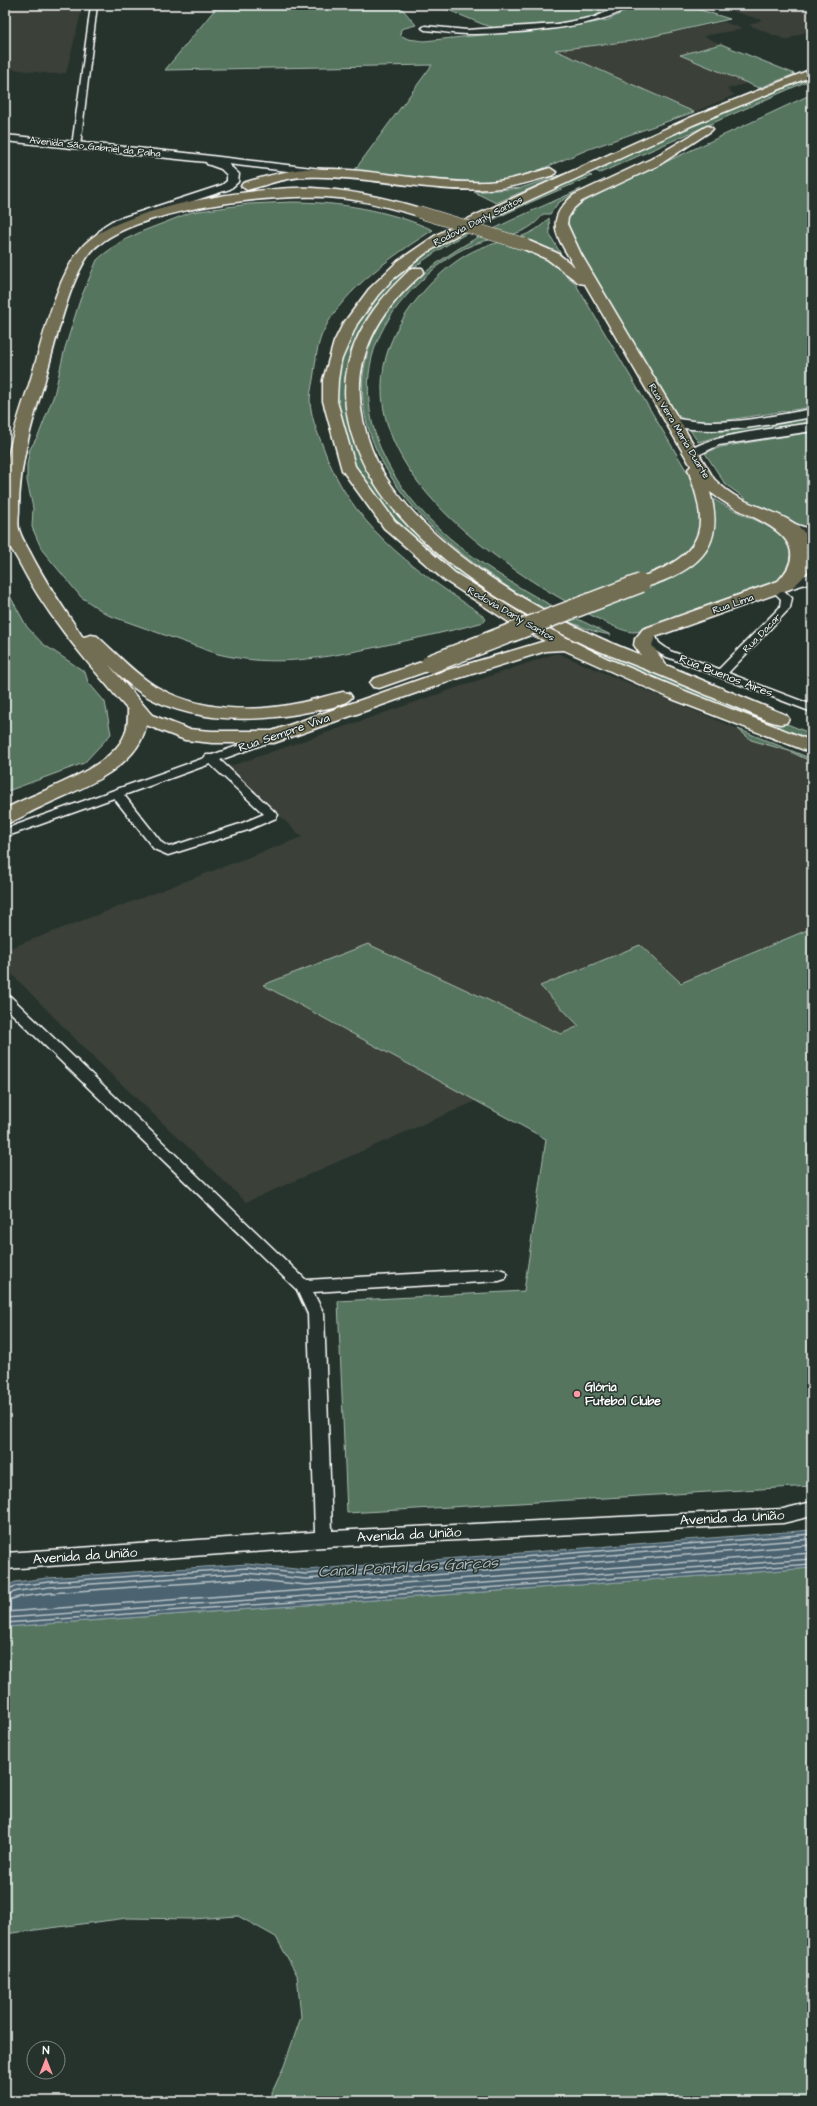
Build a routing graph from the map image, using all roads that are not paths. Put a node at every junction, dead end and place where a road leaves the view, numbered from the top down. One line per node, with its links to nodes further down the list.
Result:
1 (94, 5): 10 (street)
2 (628, 5): 3 (street)
3 (425, 28)
4 (812, 72): 7 (main road, Rodovia Darly Santos)
5 (812, 82): 6 (main road)
6 (742, 113)
7 (712, 122): 9 (main road); 16 (main road); 31 (main road, Rodovia Darly Santos); 32 (main road, Rodovia Darly Santos)
8 (5, 138): 10 (main road, Avenida São Gabriel da Palha)
9 (616, 143)
10 (76, 146): 11 (main road, Avenida São Gabriel da Palha)
11 (186, 156): 13 (main road, Avenida São Gabriel da Palha); 15 (main road, Avenida São Gabriel da Palha)
12 (557, 169): 13 (main road)
13 (349, 175): 14 (main road)
14 (182, 208): 15 (main road); 16 (main road, bridge)
15 (97, 241): 18 (main road)
16 (603, 304): 19 (main road, Rua Vera Maria Duarte)
17 (812, 413): 19 (street)
18 (26, 420): 21 (main road); 26 (main road)
19 (673, 422): 22 (main road, Rua Vera Maria Duarte)
20 (812, 427): 22 (street)
21 (5, 447)
22 (692, 454): 23 (main road, Rua Vera Maria Duarte); 29 (main road, bridge)
23 (786, 525): 24 (street, Rua Vera Maria Duarte); 28 (main road, Rua Vera Maria Duarte)
24 (812, 535)
25 (5, 551): 26 (main road)
26 (34, 574): 29 (main road)
27 (812, 577): 28 (street, Rua Lima)
28 (776, 589): 30 (main road, Rua Lima); 34 (street, Rua Dacar)
29 (58, 613): 36 (main road)
30 (652, 632): 31 (main road, Rua Lima); 33 (main road); 34 (street, Rua Buenos Aires)
31 (594, 642): 33 (main road, Rodovia Darly Santos)
32 (565, 645): 38 (main road, Rua Sempre Viva); 39 (main road, Rodovia Darly Santos)
33 (659, 668): 37 (main road, Rodovia Darly Santos)
34 (721, 674): 35 (street, Rua Buenos Aires)
35 (812, 709)
36 (137, 710): 38 (main road); 42 (main road)
37 (812, 731)
38 (274, 737): 40 (street, Rua Sempre Viva)
39 (812, 748)
40 (210, 758): 41 (street, Rua Sempre Viva); 41 (street)
41 (116, 793): 43 (street, Rua Sempre Viva)
42 (5, 818)
43 (5, 833)
44 (5, 999): 46 (street)
45 (499, 1275): 46 (street)
46 (303, 1286): 48 (street)
47 (812, 1509): 48 (street, Avenida da União)
48 (324, 1539): 49 (street, Avenida da União)
49 (5, 1561)

